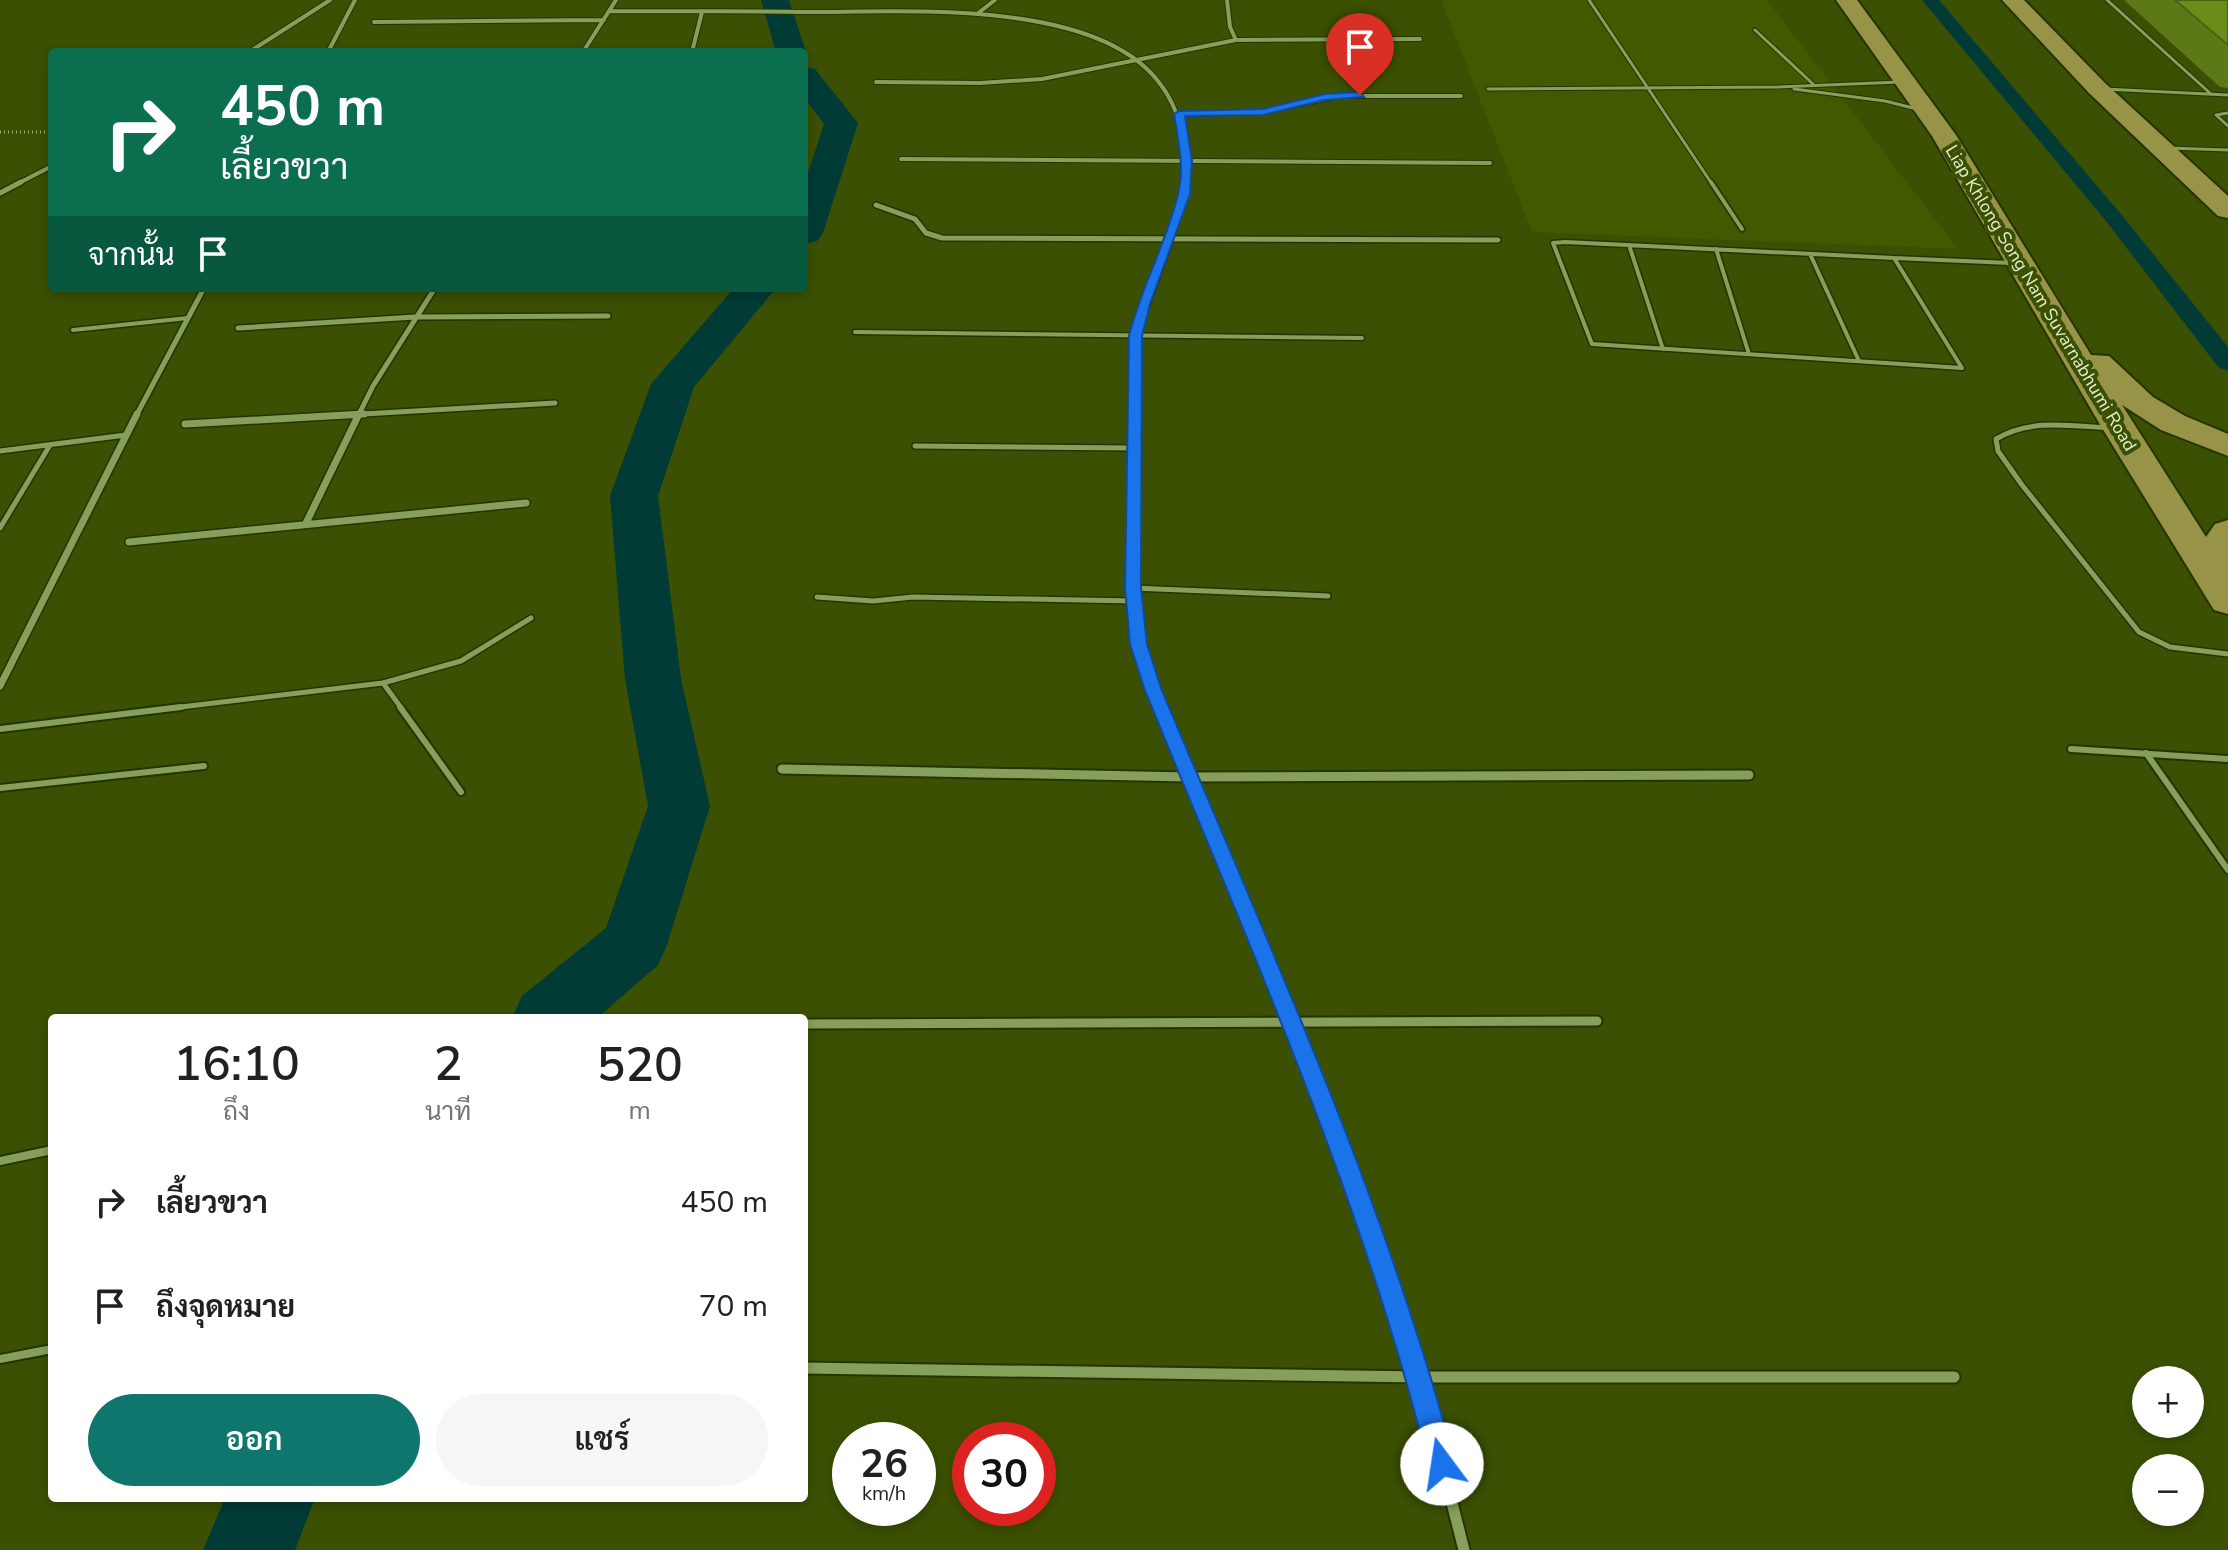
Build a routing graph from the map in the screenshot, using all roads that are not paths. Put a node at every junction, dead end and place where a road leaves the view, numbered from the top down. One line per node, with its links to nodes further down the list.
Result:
1 (330, 0): 18 (street)
2 (355, 0): 19 (street)
3 (616, 0): 10 (street)
4 (995, 0): 12 (street)
5 (1227, 0): 17 (street)
6 (1589, 0): 26 (lane)
7 (1846, 0): 24 (main road, Liap Khlong Song Nam Suvarnabhumi Road)
8 (2012, 0): 28 (main road)
9 (2107, 0): 31 (lane)
10 (610, 11): 11 (street); 13 (street)
11 (702, 12): 12 (street); 21 (street)
12 (977, 14): 22 (street)
13 (604, 20): 14 (street); 20 (street)
14 (374, 22)
15 (1755, 30): 25 (lane)
16 (1420, 39): 17 (street)
17 (1236, 40): 22 (street)
18 (255, 48)
19 (330, 48)
20 (586, 48)
21 (693, 48)
22 (1140, 61): 23 (street); 36 (street)
23 (876, 82)
24 (1906, 82): 25 (lane); 34 (main road, Liap Khlong Song Nam Suvarnabhumi Road)
25 (1814, 84): 27 (lane); 30 (lane)
26 (1646, 87): 27 (lane); 29 (lane); 47 (lane)
27 (1778, 87): 30 (lane)
28 (2097, 88): 31 (lane); 38 (main road)
29 (1488, 89)
30 (1825, 93): 34 (lane)
31 (2211, 94): 32 (lane)
32 (2228, 95)
33 (1461, 96): 36 (street)
34 (1927, 112): 54 (main road, Liap Khlong Song Nam Suvarnabhumi Road)
35 (2228, 113): 37 (lane)
36 (1179, 114): 41 (street)
37 (2228, 126)
38 (2161, 148): 39 (lane); 46 (main road)
39 (2228, 150)
40 (901, 159): 41 (street)
41 (1187, 161): 42 (street); 48 (street)
42 (1490, 163)
43 (48, 168): 44 (street)
44 (0, 193)
45 (876, 205): 48 (street)
46 (2228, 210)
47 (1742, 229)
48 (1169, 238): 49 (street); 63 (street)
49 (1498, 240)
50 (1629, 245): 51 (lane); 65 (lane); 65 (lane)
51 (1716, 249): 52 (lane); 66 (lane)
52 (1810, 254): 53 (lane); 67 (lane)
53 (1894, 257): 54 (lane); 67 (lane)
54 (2029, 275): 71 (main road, Liap Khlong Song Nam Suvarnabhumi Road); 75 (main road)
55 (202, 292): 59 (street)
56 (432, 292): 58 (street)
57 (608, 316): 58 (street)
58 (415, 317): 60 (street); 69 (street)
59 (188, 318): 61 (lane); 72 (street)
60 (238, 328)
61 (73, 330)
62 (855, 332): 63 (lane)
63 (1136, 336): 64 (lane); 76 (street)
64 (1362, 338)
65 (1663, 349): 66 (lane)
66 (1749, 354): 67 (lane)
67 (1859, 361)
68 (555, 403): 69 (street)
69 (359, 415): 70 (street); 79 (street)
70 (185, 424)
71 (2119, 428): 82 (main road, Liap Khlong Song Nam Suvarnabhumi Road); 88 (lane)
72 (126, 435): 73 (lane); 90 (street)
73 (50, 445): 77 (lane); 80 (lane)
74 (915, 446): 76 (lane)
75 (2228, 446)
76 (1134, 448): 83 (street)
77 (0, 451)
78 (526, 503): 79 (street)
79 (306, 523): 81 (street)
80 (0, 528)
81 (129, 542)
82 (2227, 570)
83 (1133, 588): 84 (lane); 86 (street)
84 (1328, 596)
85 (817, 597): 86 (lane)
86 (1134, 601): 98 (street)
87 (531, 618): 89 (lane)
88 (2228, 654)
89 (383, 683): 91 (lane); 100 (lane)
90 (0, 686)
91 (0, 729)
92 (2071, 749): 93 (lane)
93 (2146, 753): 94 (lane); 101 (lane)
94 (2228, 759)
95 (204, 766): 99 (lane)
96 (782, 769): 98 (street)
97 (1749, 775): 98 (street)
98 (1188, 777): 102 (street)
99 (0, 788)
100 (461, 792)
101 (2228, 870)
102 (1290, 1021): 103 (street); 104 (street); 110 (street)
103 (1597, 1021)
104 (808, 1024)
105 (48, 1151): 106 (lane)
106 (0, 1161)
107 (48, 1350): 108 (lane)
108 (0, 1359)
109 (808, 1368): 110 (street)
110 (1420, 1377): 111 (street); 112 (street)
111 (1954, 1377)
112 (1464, 1550)

